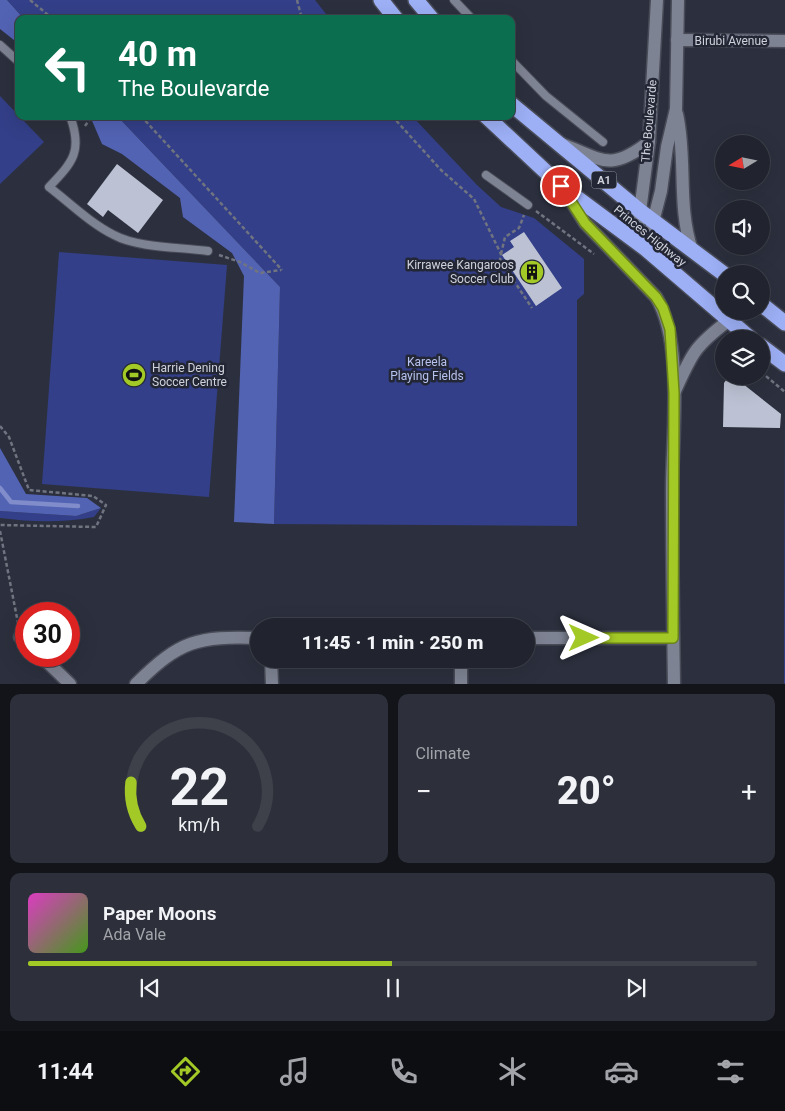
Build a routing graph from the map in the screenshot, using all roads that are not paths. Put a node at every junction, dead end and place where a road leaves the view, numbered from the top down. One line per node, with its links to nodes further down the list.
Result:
1 (381, 0): 6 (highway)
2 (416, 0): 7 (highway)
3 (454, 0): 8 (lane)
4 (657, 0): 20 (street, The Boulevarde)
5 (678, 0): 9 (street, The Boulevarde)
6 (393, 15)
7 (429, 15)
8 (468, 15)
9 (677, 40): 10 (street, Birubi Avenue); 15 (street, The Boulevarde)
10 (785, 41)
11 (0, 45): 12 (lane)
12 (15, 58)
13 (515, 64): 19 (lane)
14 (515, 107): 18 (highway, Princes Highway / A1)
15 (676, 109): 24 (street, The Boulevarde); 26 (street, The Boulevarde)
16 (71, 120): 27 (lane)
17 (490, 120): 22 (highway, Princes Highway / A1)
18 (556, 141): 20 (street); 24 (highway, Princes Highway / A1)
19 (602, 142)
20 (649, 142): 24 (street, The Boulevarde)
21 (486, 175): 23 (lane)
22 (561, 186): 25 (highway, Princes Highway / A1); 35 (street)
23 (528, 205)
24 (646, 215): 25 (street, The Boulevarde); 26 (highway, Princes Highway / A1)
25 (641, 245): 30 (highway, Princes Highway / A1)
26 (692, 250): 28 (highway, Princes Highway / A1)
27 (208, 251)
28 (715, 267)
29 (770, 311): 31 (highway)
30 (728, 321): 32 (highway, Princes Highway / A1); 35 (street)
31 (785, 323)
32 (740, 330)
33 (770, 353): 34 (highway)
34 (785, 364)
35 (674, 393): 38 (street)
36 (250, 638): 43 (street)
37 (535, 638): 38 (street)
38 (673, 638): 46 (street)
39 (52, 667): 42 (street)
40 (271, 668): 44 (street)
41 (461, 668): 45 (street)
42 (70, 684)
43 (136, 684)
44 (272, 684)
45 (461, 684)
46 (674, 684)

